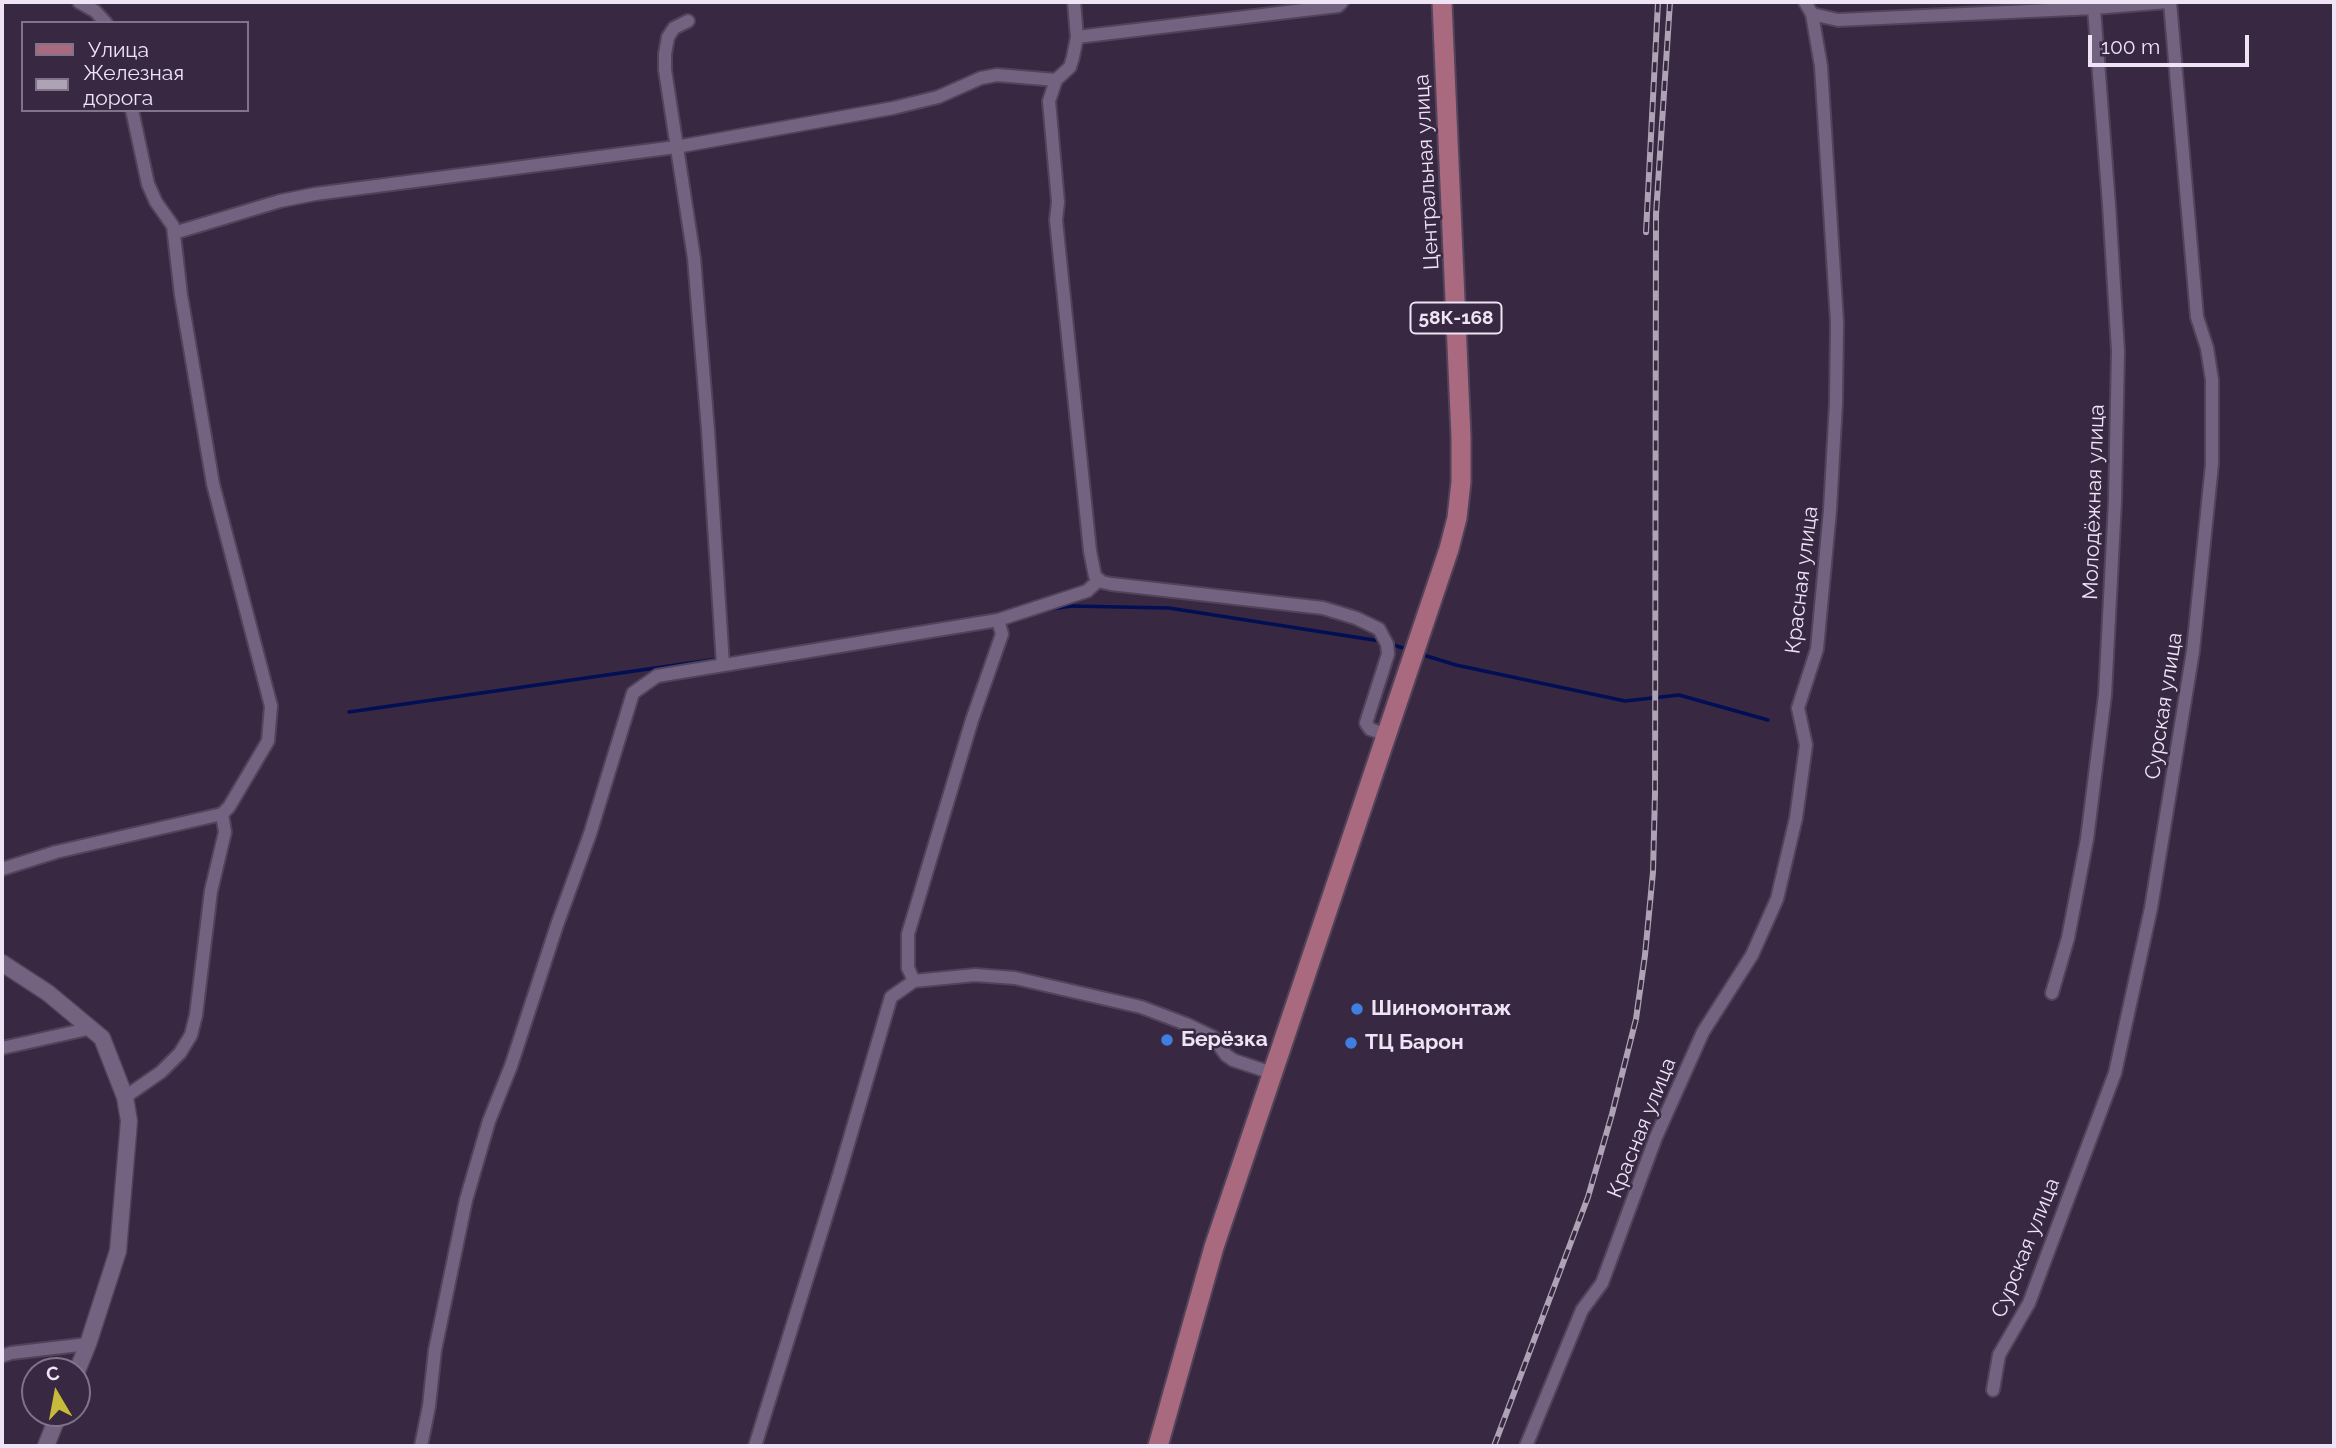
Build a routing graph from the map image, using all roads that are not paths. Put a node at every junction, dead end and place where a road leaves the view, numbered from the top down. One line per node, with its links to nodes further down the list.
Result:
1 (79, 2): 9 (street)
2 (1074, 2): 11 (street)
3 (1342, 2): 11 (street)
4 (1442, 2): 19 (main road, Центральная улица / 58К-168)
5 (1805, 2): 8 (street)
6 (2169, 2): 7 (street, Сурская улица); 32 (street, Сурская улица)
7 (2094, 8): 8 (street, Сурская улица); 24 (street, Молодёжная улица)
8 (1812, 14): 38 (street, Красная улица)
9 (104, 21)
10 (688, 21): 14 (street)
11 (1077, 37): 12 (street)
12 (1056, 80): 14 (street); 16 (street)
13 (132, 112): 15 (street)
14 (676, 146): 15 (street); 18 (street)
15 (174, 233): 20 (street)
16 (1099, 580): 17 (street); 19 (street)
17 (998, 620): 18 (street); 23 (street)
18 (723, 665): 35 (street)
19 (1387, 734): 27 (main road, 58К-168)
20 (222, 814): 21 (street); 28 (street)
21 (2, 869)
22 (2, 963): 25 (street)
23 (914, 981): 27 (street); 36 (street)
24 (2052, 993)
25 (92, 1028): 26 (street); 28 (street)
26 (2, 1048)
27 (1272, 1073): 37 (main road, 58К-168)
28 (125, 1097): 29 (street)
29 (88, 1344): 30 (street); 31 (street)
30 (2, 1356)
31 (83, 1357)
32 (1993, 1390)
33 (53, 1427): 34 (street)
34 (46, 1446)
35 (421, 1446)
36 (755, 1446)
37 (1158, 1446)
38 (1526, 1446)

